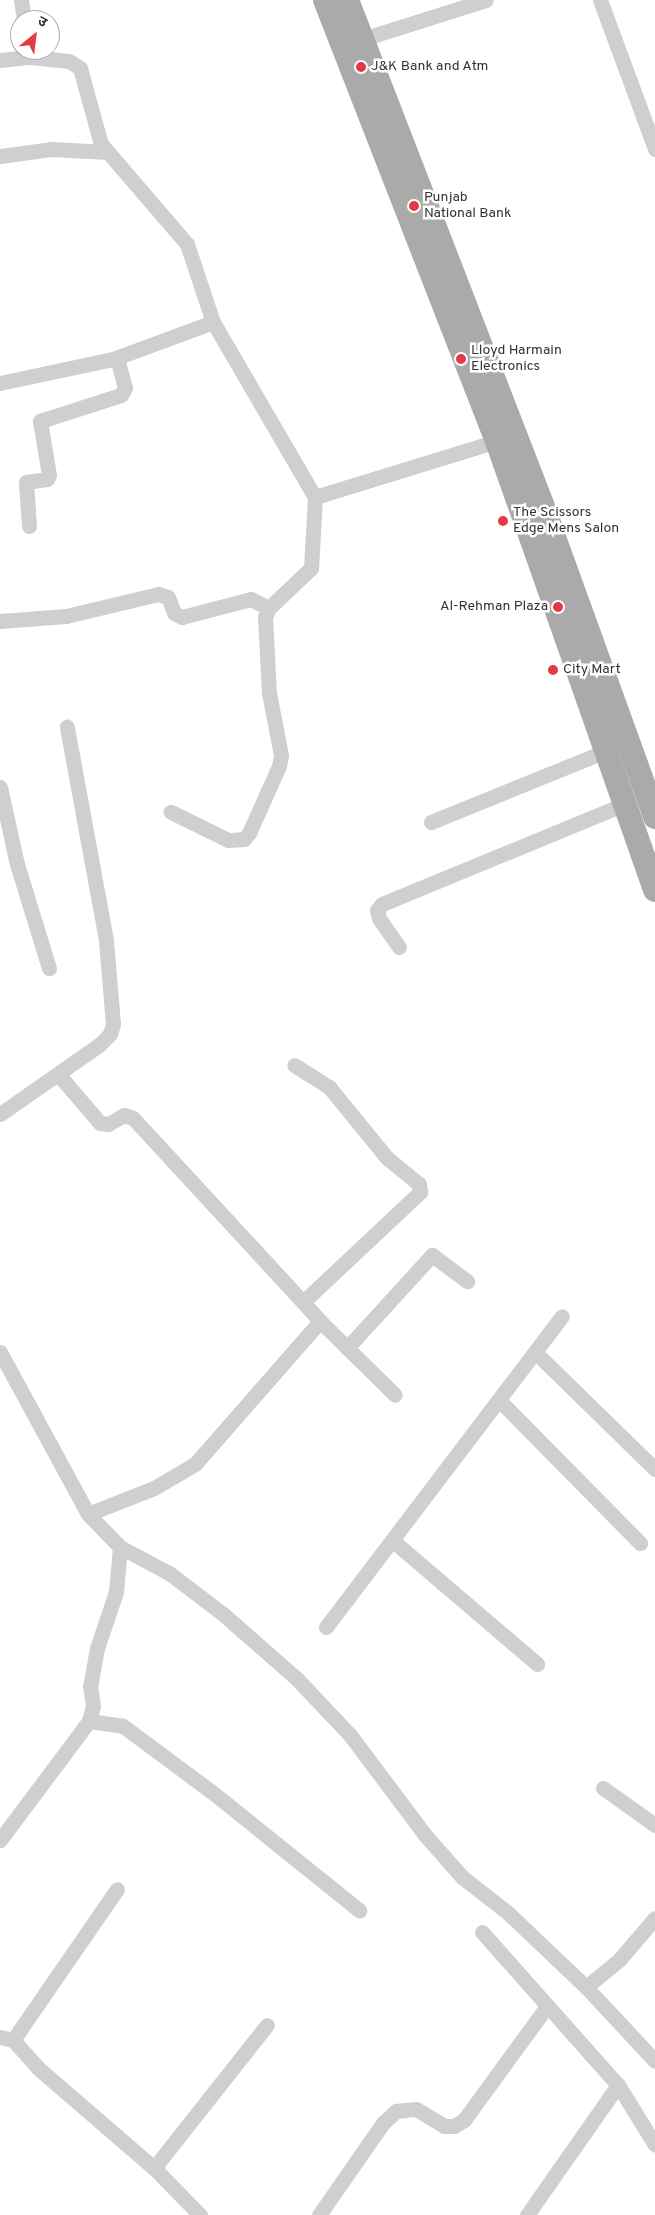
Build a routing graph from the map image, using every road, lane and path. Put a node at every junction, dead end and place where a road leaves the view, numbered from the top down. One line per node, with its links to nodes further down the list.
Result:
1 (325, 0): 5 (main road)
2 (347, 0): 5 (main road)
3 (486, 0): 5 (street)
4 (600, 0): 7 (street)
5 (353, 42): 13 (main road); 23 (main road)
6 (60, 59): 8 (street)
7 (655, 149)
8 (108, 152): 9 (street); 10 (street)
9 (0, 156)
10 (213, 322): 11 (street); 14 (street)
11 (117, 358): 12 (street); 15 (street)
12 (0, 383)
13 (497, 441): 14 (street); 19 (main road)
14 (315, 497): 16 (street)
15 (29, 526)
16 (269, 608): 17 (street); 22 (street)
17 (0, 621)
18 (67, 727): 29 (street)
19 (606, 751): 21 (main road); 24 (street)
20 (0, 787): 27 (street)
21 (625, 804): 25 (main road); 26 (street)
22 (171, 812)
23 (655, 817)
24 (431, 822)
25 (655, 890)
26 (399, 947)
27 (49, 968)
28 (294, 1065): 32 (street)
29 (58, 1074): 30 (street); 32 (street)
30 (0, 1114)
31 (467, 1281): 35 (street)
32 (303, 1302): 34 (street)
33 (562, 1316): 37 (street)
34 (320, 1321): 35 (street); 41 (street)
35 (347, 1348): 38 (street)
36 (0, 1352): 41 (street)
37 (535, 1352): 39 (street); 40 (street)
38 (395, 1395)
39 (499, 1400): 42 (street); 43 (street)
40 (655, 1469)
41 (88, 1514): 44 (street)
42 (392, 1540): 45 (street); 46 (street)
43 (640, 1544)
44 (120, 1547): 47 (street); 55 (street)
45 (326, 1627)
46 (537, 1664)
47 (89, 1721): 50 (street); 52 (street)
48 (603, 1788): 49 (street)
49 (655, 1825)
50 (0, 1840)
51 (117, 1889): 58 (street)
52 (359, 1910)
53 (655, 1918): 55 (street)
54 (482, 1932): 56 (street)
55 (586, 1987): 59 (street)
56 (547, 2006): 60 (street); 64 (street)
57 (267, 2025): 62 (street)
58 (7, 2039): 62 (street)
59 (655, 2061)
60 (618, 2085): 61 (street); 65 (street)
61 (655, 2145)
62 (154, 2168): 63 (street)
63 (200, 2215)
64 (319, 2215)
65 (527, 2215)

